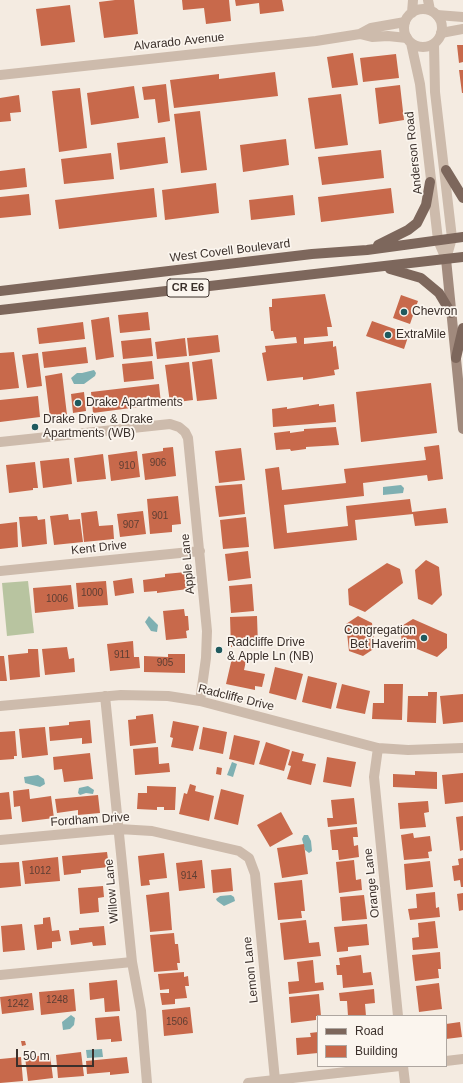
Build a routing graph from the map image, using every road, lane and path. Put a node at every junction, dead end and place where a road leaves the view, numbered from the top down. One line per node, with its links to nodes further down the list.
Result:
1 (413, 0): 3 (street)
2 (428, 0): 4 (street)
3 (412, 13): 4 (street); 6 (street)
4 (434, 13): 5 (street); 8 (street)
5 (463, 16)
6 (405, 22): 9 (street, Alvarado Avenue); 10 (street)
7 (463, 29): 8 (street)
8 (441, 32): 11 (street)
9 (360, 34): 10 (street, Alvarado Avenue); 12 (street, Alvarado Avenue)
10 (409, 40): 11 (street); 14 (street, Anderson Road)
11 (434, 44): 13 (street, Anderson Road)
12 (0, 75)
13 (446, 170): 15 (main road); 17 (street, Anderson Road)
14 (430, 182): 18 (street, Anderson Road); 19 (main road)
15 (463, 198)
16 (463, 237): 17 (main road, West Covell Boulevard / CR E6)
17 (452, 238): 18 (main road, West Covell Boulevard / CR E6); 21 (street, Anderson Road)
18 (438, 240): 19 (main road, West Covell Boulevard / CR E6); 21 (street, Anderson Road)
19 (367, 250): 23 (main road, West Covell Boulevard / CR E6)
20 (463, 257): 21 (main road, CR E6)
21 (446, 259): 22 (main road, CR E6); 25 (main road, Anderson Road)
22 (376, 267): 24 (main road, CR E6); 25 (main road)
23 (0, 291)
24 (0, 310)
25 (452, 313): 27 (main road, Anderson Road)
26 (463, 328): 27 (main road)
27 (456, 358): 28 (main road, Anderson Road)
28 (463, 429)
29 (0, 442): 30 (street, Apple Lane)
30 (200, 551): 31 (street, Kent Drive); 33 (street, Apple Lane)
31 (0, 571)
32 (105, 696): 33 (street, Radcliffe Drive); 34 (street, Radcliffe Drive); 37 (street, Willow Lane)
33 (200, 701): 35 (street, Radcliffe Drive)
34 (0, 706)
35 (378, 748): 36 (street, Radcliffe Drive); 42 (street, Orange Lane)
36 (463, 748)
37 (119, 829): 38 (street, Fordham Drive); 39 (street, Fordham Drive); 40 (street, Willow Lane)
38 (0, 840)
39 (249, 858): 47 (street, Lemon Lane)
40 (132, 962): 41 (street); 48 (street, Willow Lane)
41 (0, 975)
42 (398, 1015)
43 (463, 1059): 44 (street)
44 (447, 1061)
45 (392, 1067): 47 (street)
46 (401, 1067): 50 (street)
47 (276, 1080): 49 (street)
48 (148, 1083)
49 (248, 1083)
50 (405, 1083)

